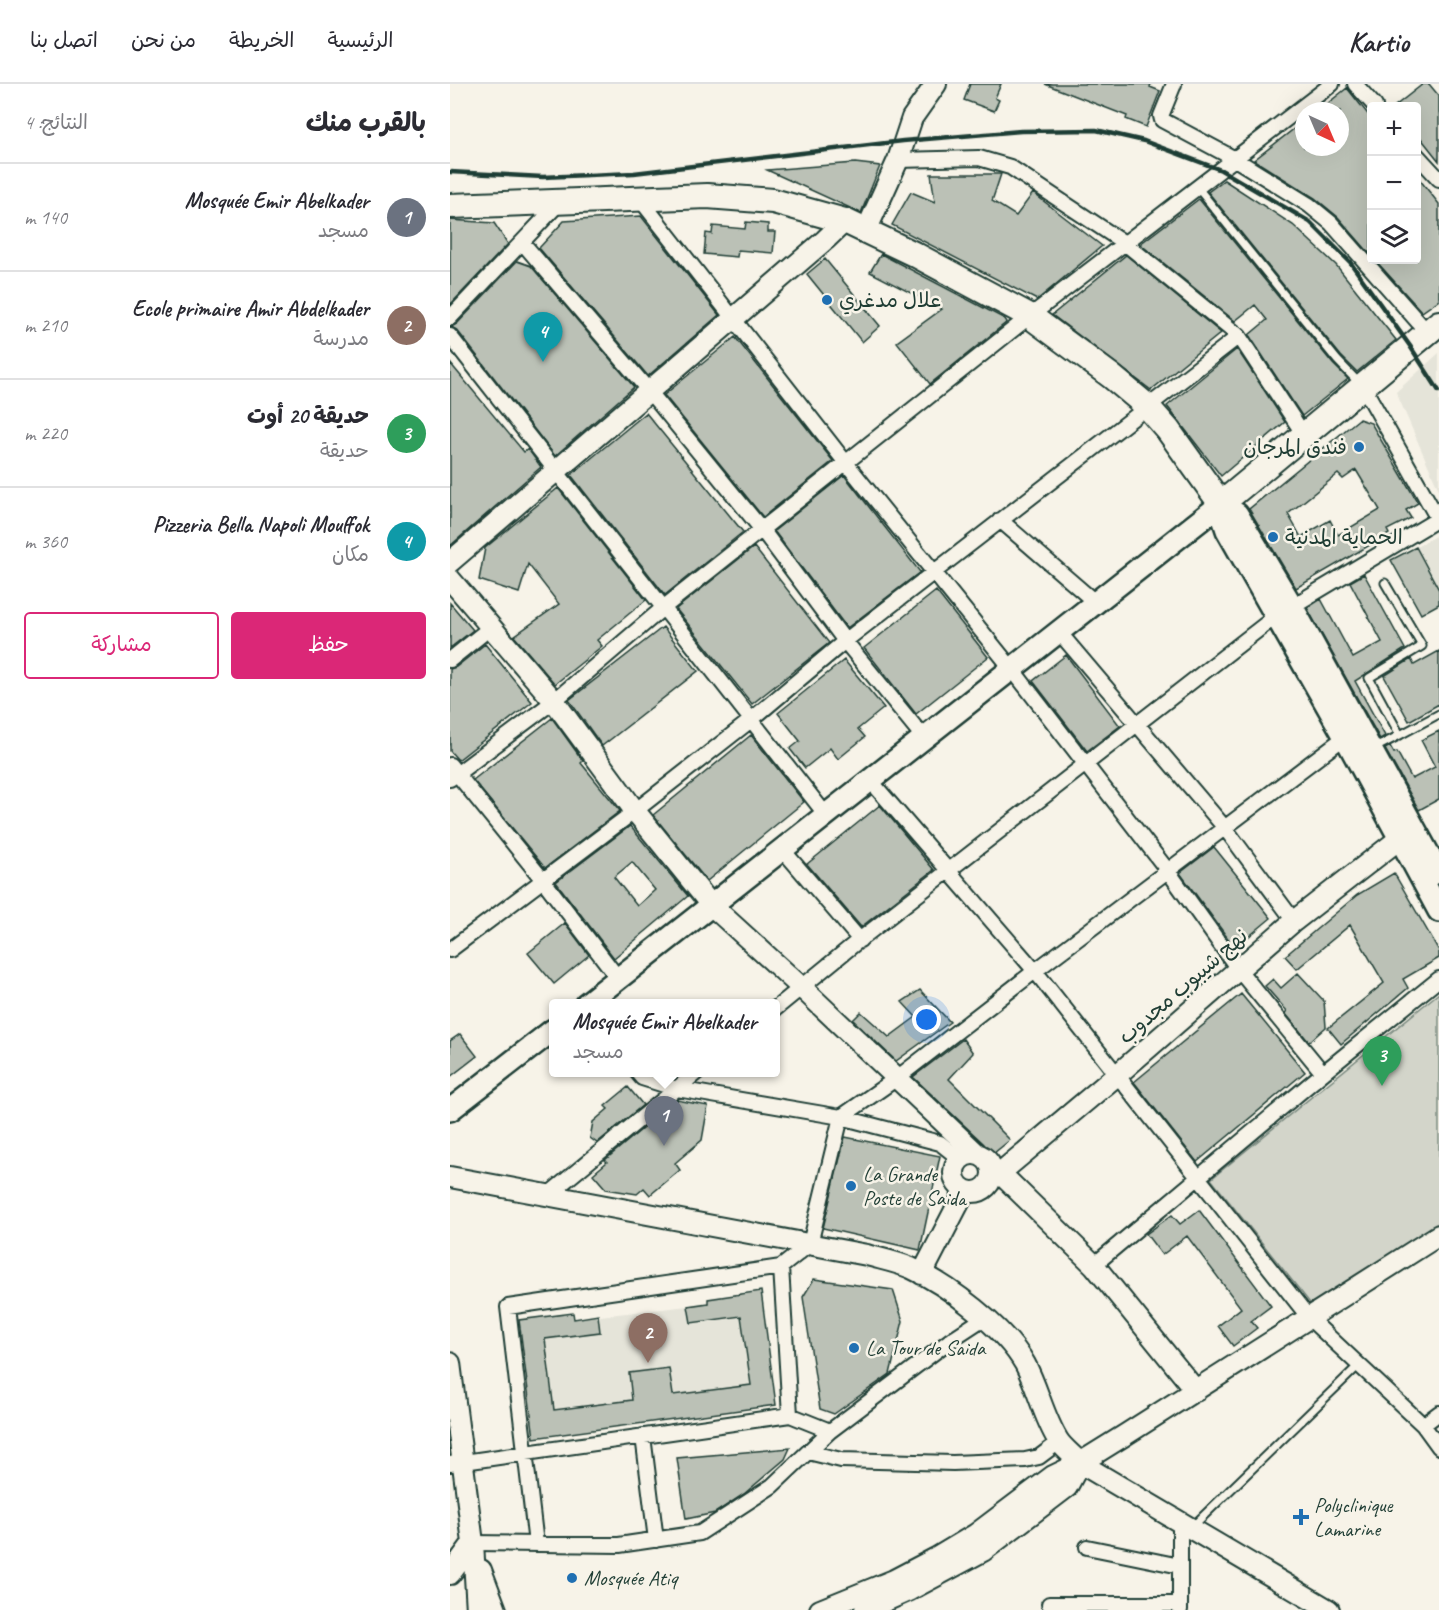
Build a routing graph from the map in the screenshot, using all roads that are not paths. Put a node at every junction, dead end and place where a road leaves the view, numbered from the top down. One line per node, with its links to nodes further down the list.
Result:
1 (936, 84): 8 (street)
2 (1174, 84): 7 (street)
3 (1332, 84): 7 (street)
4 (1355, 84): 5 (street)
5 (1371, 102)
6 (1418, 156): 9 (street)
7 (1235, 159): 10 (street); 21 (street)
8 (898, 160): 15 (street); 17 (street)
9 (1439, 179)
10 (1197, 187): 17 (street); 24 (lane)
11 (450, 192): 13 (highway)
12 (640, 199): 13 (highway); 15 (highway); 20 (street)
13 (560, 201): 14 (highway); 16 (street)
14 (450, 206)
15 (855, 226): 18 (highway); 20 (street)
16 (522, 242): 19 (street); 25 (street)
17 (1126, 244): 18 (street); 23 (street)
18 (1030, 316): 26 (highway); 28 (street)
19 (450, 318)
20 (734, 318): 25 (street); 28 (street)
21 (1433, 328): 24 (highway)
22 (450, 336): 29 (street)
23 (1239, 336): 26 (street); 27 (street)
24 (1363, 386): 27 (highway); 39 (street)
25 (649, 391): 29 (street); 32 (street)
26 (1147, 406): 30 (highway); 31 (street)
27 (1304, 435): 30 (highway)
28 (846, 463): 32 (street); 34 (street)
29 (555, 472): 33 (street); 38 (street)
30 (1221, 504): 37 (main road); 39 (main road)
31 (1000, 520): 34 (street); 37 (street)
32 (763, 531): 38 (street); 42 (street)
33 (450, 561)
34 (934, 572): 42 (street); 44 (street)
35 (450, 579): 40 (street)
36 (1385, 583): 50 (lane)
37 (1096, 603): 41 (main road)
38 (663, 608): 45 (street); 47 (street)
39 (1284, 611): 48 (street); 49 (main road)
40 (491, 627): 43 (street); 45 (street)
41 (1059, 632): 44 (main road); 48 (street)
42 (845, 641): 47 (street); 51 (street)
43 (450, 660)
44 (1012, 669): 51 (main road); 53 (street)
45 (554, 701): 54 (street); 56 (street)
46 (1439, 714): 50 (lane)
47 (751, 720): 56 (street); 57 (street)
48 (1138, 725): 53 (street); 58 (street)
49 (1353, 734): 52 (main road); 58 (street); 59 (main road)
50 (1400, 735): 52 (lane)
51 (924, 738): 55 (main road)
52 (1371, 750): 59 (main road)
53 (1086, 766): 61 (street); 62 (street)
54 (452, 772): 64 (street)
55 (870, 780): 57 (main road); 62 (street)
56 (635, 811): 64 (street); 65 (street)
57 (826, 814): 60 (main road)
58 (1225, 828): 61 (street); 67 (street)
59 (1407, 832): 63 (main road); 66 (main road); 67 (street, نهج شيبوب مجدوب)
60 (782, 849): 65 (main road); 68 (street)
61 (1168, 871): 70 (street); 71 (street)
62 (948, 872): 68 (street); 71 (street)
63 (1439, 873)
64 (543, 880): 69 (street); 72 (street)
65 (711, 905): 72 (main road); 74 (street)
66 (1439, 911)
67 (1294, 921): 70 (street, نهج شيبوب مجدوب)
68 (860, 940): 74 (street)
69 (450, 950)
70 (1238, 969): 78 (street); 79 (street, نهج شيبوب مجدوب)
71 (1035, 971): 79 (street); 82 (street)
72 (618, 978): 75 (main road)
73 (1439, 979): 78 (street)
74 (801, 987): 76 (street); 82 (street)
75 (592, 999)
76 (780, 1005)
77 (549, 1033): 84 (main road)
78 (1323, 1073): 89 (street)
79 (1117, 1075): 87 (street, نهج شيبوب مجدوب); 89 (street)
80 (641, 1077): 83 (street)
81 (691, 1077): 83 (street)
82 (897, 1078): 85 (street); 86 (street)
83 (677, 1089): 85 (street); 91 (street)
84 (450, 1110)
85 (841, 1117): 86 (street); 93 (street)
86 (945, 1135): 87 (street)
87 (984, 1166): 90 (street); 90 (street); 94 (street)
88 (450, 1177): 91 (street)
89 (1198, 1177): 94 (street); 98 (street)
90 (965, 1191): 96 (street)
91 (548, 1195): 93 (street)
92 (1439, 1235): 98 (street)
93 (810, 1244): 95 (street); 96 (street)
94 (1094, 1265): 101 (street)
95 (781, 1267): 103 (street); 110 (street)
96 (922, 1274): 97 (street)
97 (984, 1318): 105 (street); 107 (street)
98 (1310, 1319): 100 (street); 101 (street)
99 (450, 1363): 111 (street)
100 (1359, 1365): 104 (street); 113 (lane)
101 (1196, 1391): 112 (street)
102 (1439, 1413): 104 (street)
103 (790, 1415): 105 (street); 106 (street)
104 (1423, 1425): 108 (street)
105 (830, 1431): 109 (street)
106 (643, 1437): 110 (street); 114 (street)
107 (1059, 1442): 109 (street); 112 (street)
108 (1439, 1447)
109 (808, 1452): 114 (street)
110 (526, 1453): 111 (street); 115 (street)
111 (456, 1463): 116 (street)
112 (1080, 1463): 113 (street); 124 (street); 125 (street)
113 (1186, 1525): 118 (street); 126 (street)
114 (656, 1540): 115 (street)
115 (536, 1544): 116 (street)
116 (473, 1546): 119 (street); 122 (street); 123 (street)
117 (1087, 1547): 118 (street)
118 (1180, 1566): 121 (street)
119 (450, 1574)
120 (1049, 1604): 121 (street)
121 (1180, 1607)
122 (477, 1610)
123 (496, 1610)
124 (820, 1610)
125 (865, 1610)
126 (1329, 1610)

